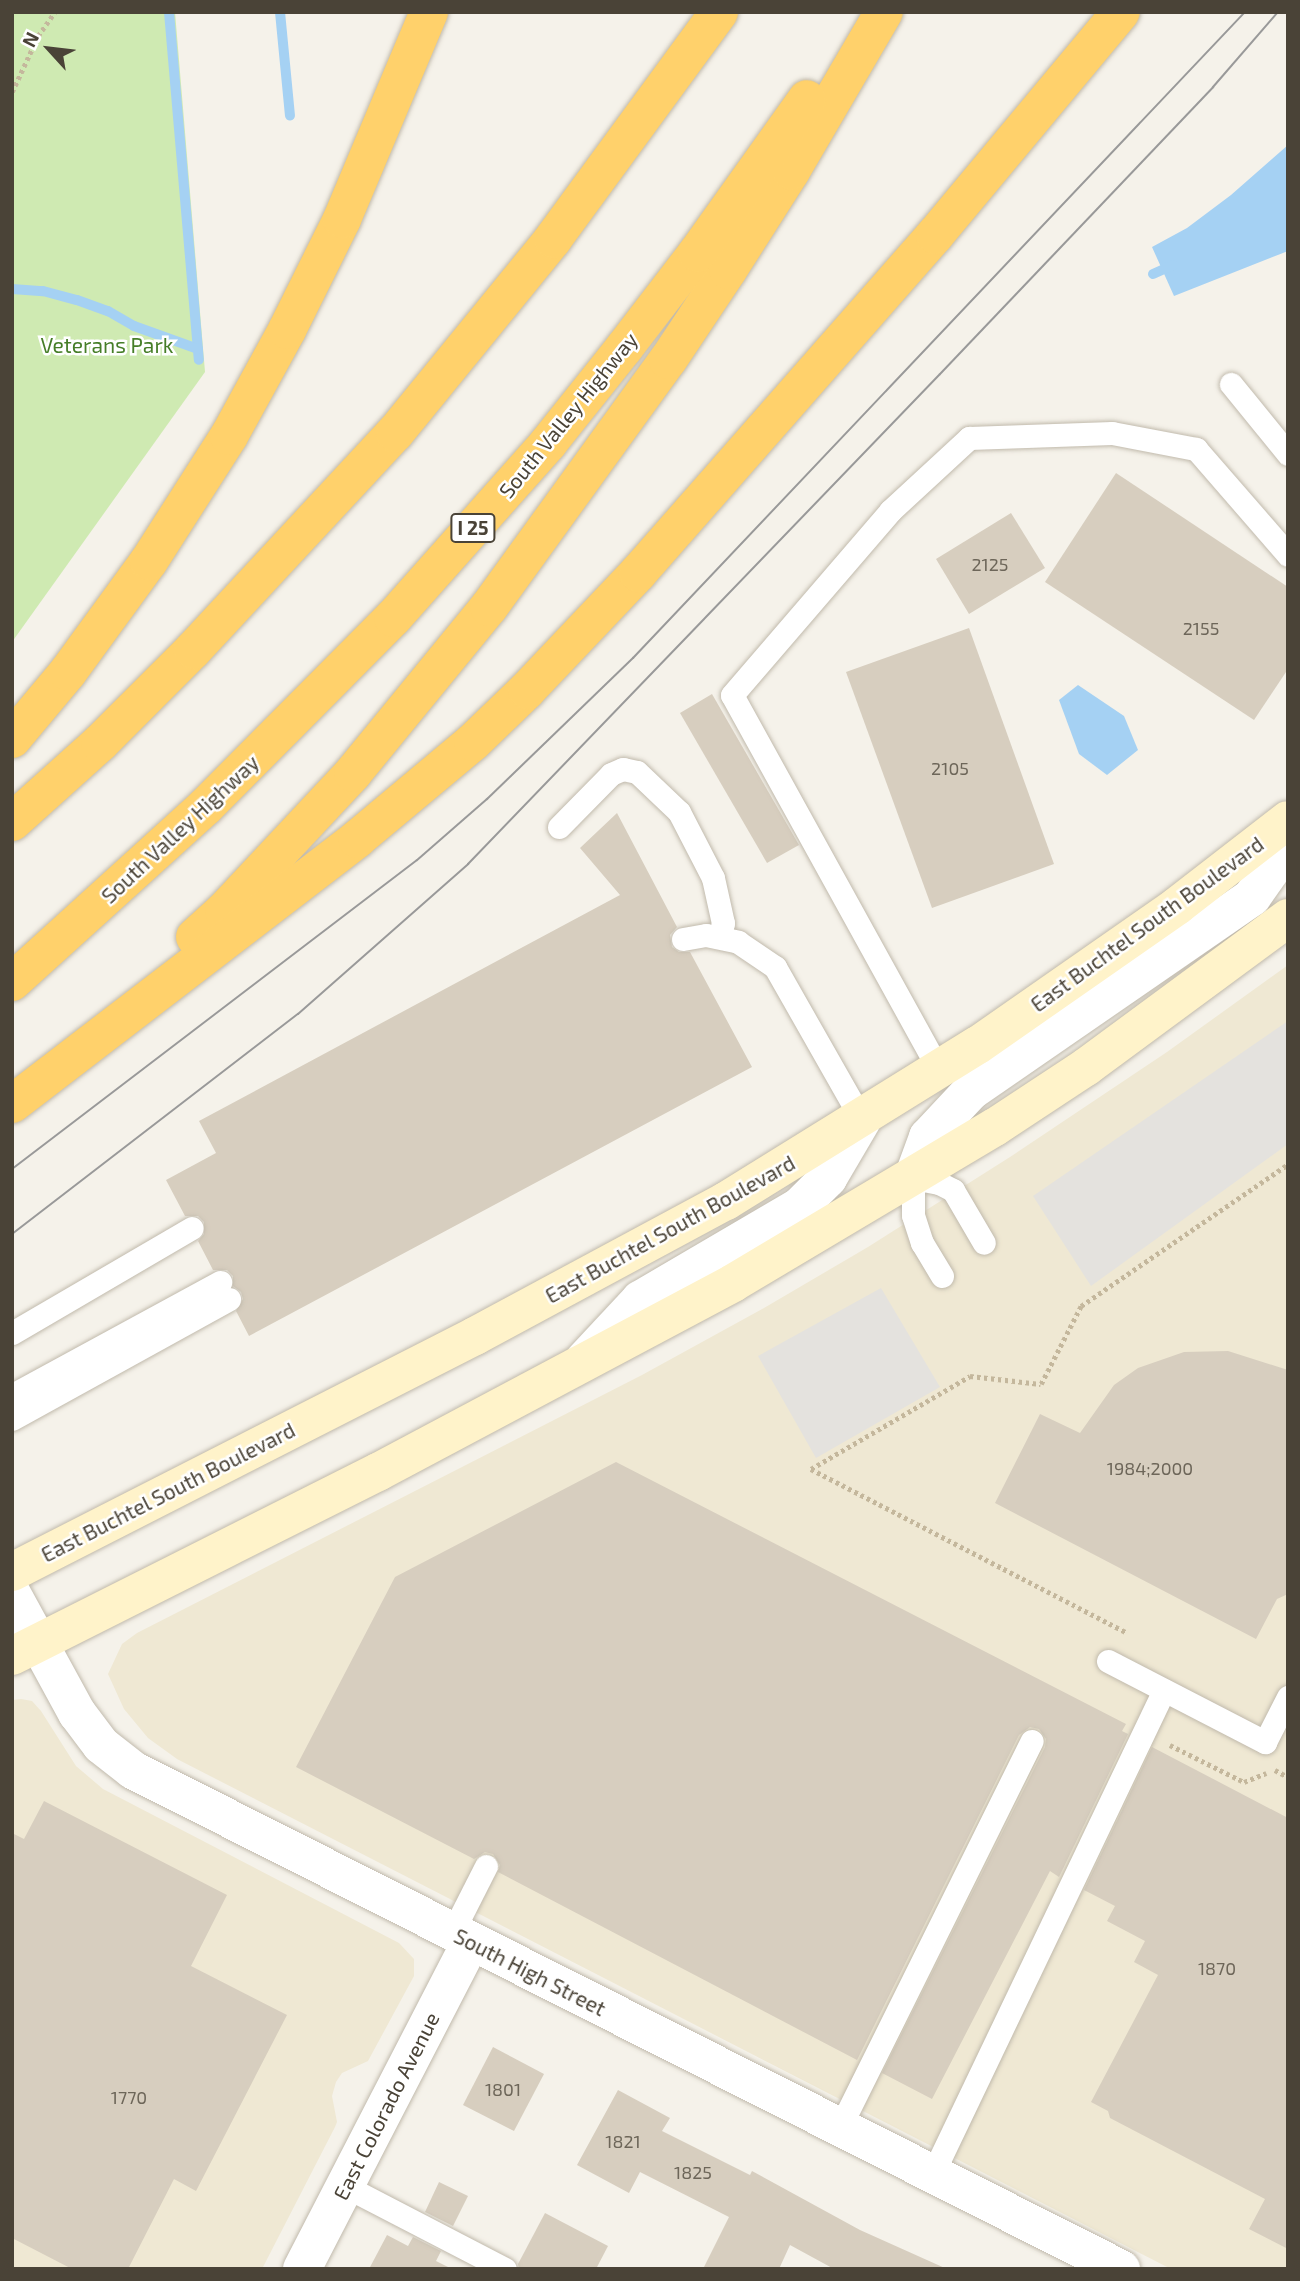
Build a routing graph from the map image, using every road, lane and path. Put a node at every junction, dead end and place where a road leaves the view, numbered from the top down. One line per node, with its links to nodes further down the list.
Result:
1 (55, 12): 7 (path)
2 (429, 12): 11 (highway)
3 (719, 12): 13 (highway)
4 (863, 12): 19 (highway, South Valley Highway / I 25)
5 (884, 12): 21 (highway)
6 (1121, 12): 22 (highway)
7 (12, 92)
8 (1231, 384): 9 (lane)
9 (1288, 454)
10 (1288, 555): 20 (lane)
11 (12, 739)
12 (1288, 820): 20 (main road, East Buchtel South Boulevard)
13 (12, 822)
14 (559, 827): 17 (lane)
15 (1288, 846): 25 (street)
16 (1288, 918): 25 (main road)
17 (720, 936): 18 (lane); 23 (lane)
18 (683, 939)
19 (12, 982)
20 (939, 1070): 23 (main road, East Buchtel South Boulevard)
21 (12, 1098)
22 (12, 1104)
23 (862, 1119): 30 (street); 33 (main road, East Buchtel South Boulevard)
24 (1288, 1164): 35 (path)
25 (913, 1178): 27 (lane); 28 (lane); 30 (main road)
26 (192, 1228): 29 (lane)
27 (984, 1242)
28 (942, 1276)
29 (12, 1334)
30 (573, 1371): 36 (main road)
31 (12, 1395): 32 (lane)
32 (12, 1419)
33 (12, 1572)
34 (12, 1594): 36 (street, South High Street)
35 (1132, 1635)
36 (26, 1650): 44 (street, South High Street)
37 (1108, 1661): 38 (lane)
38 (1164, 1690): 39 (lane); 46 (lane)
39 (1288, 1697)
40 (1032, 1741): 45 (lane)
41 (1163, 1742): 42 (path)
42 (1288, 1777)
43 (486, 1866): 44 (lane)
44 (461, 1938): 45 (street, South High Street); 47 (street, East Colorado Avenue)
45 (840, 2127): 46 (street, South High Street)
46 (933, 2173): 50 (street, South High Street)
47 (345, 2186): 48 (street, East Colorado Avenue); 49 (lane)
48 (302, 2269)
49 (505, 2269)
50 (1121, 2269)

